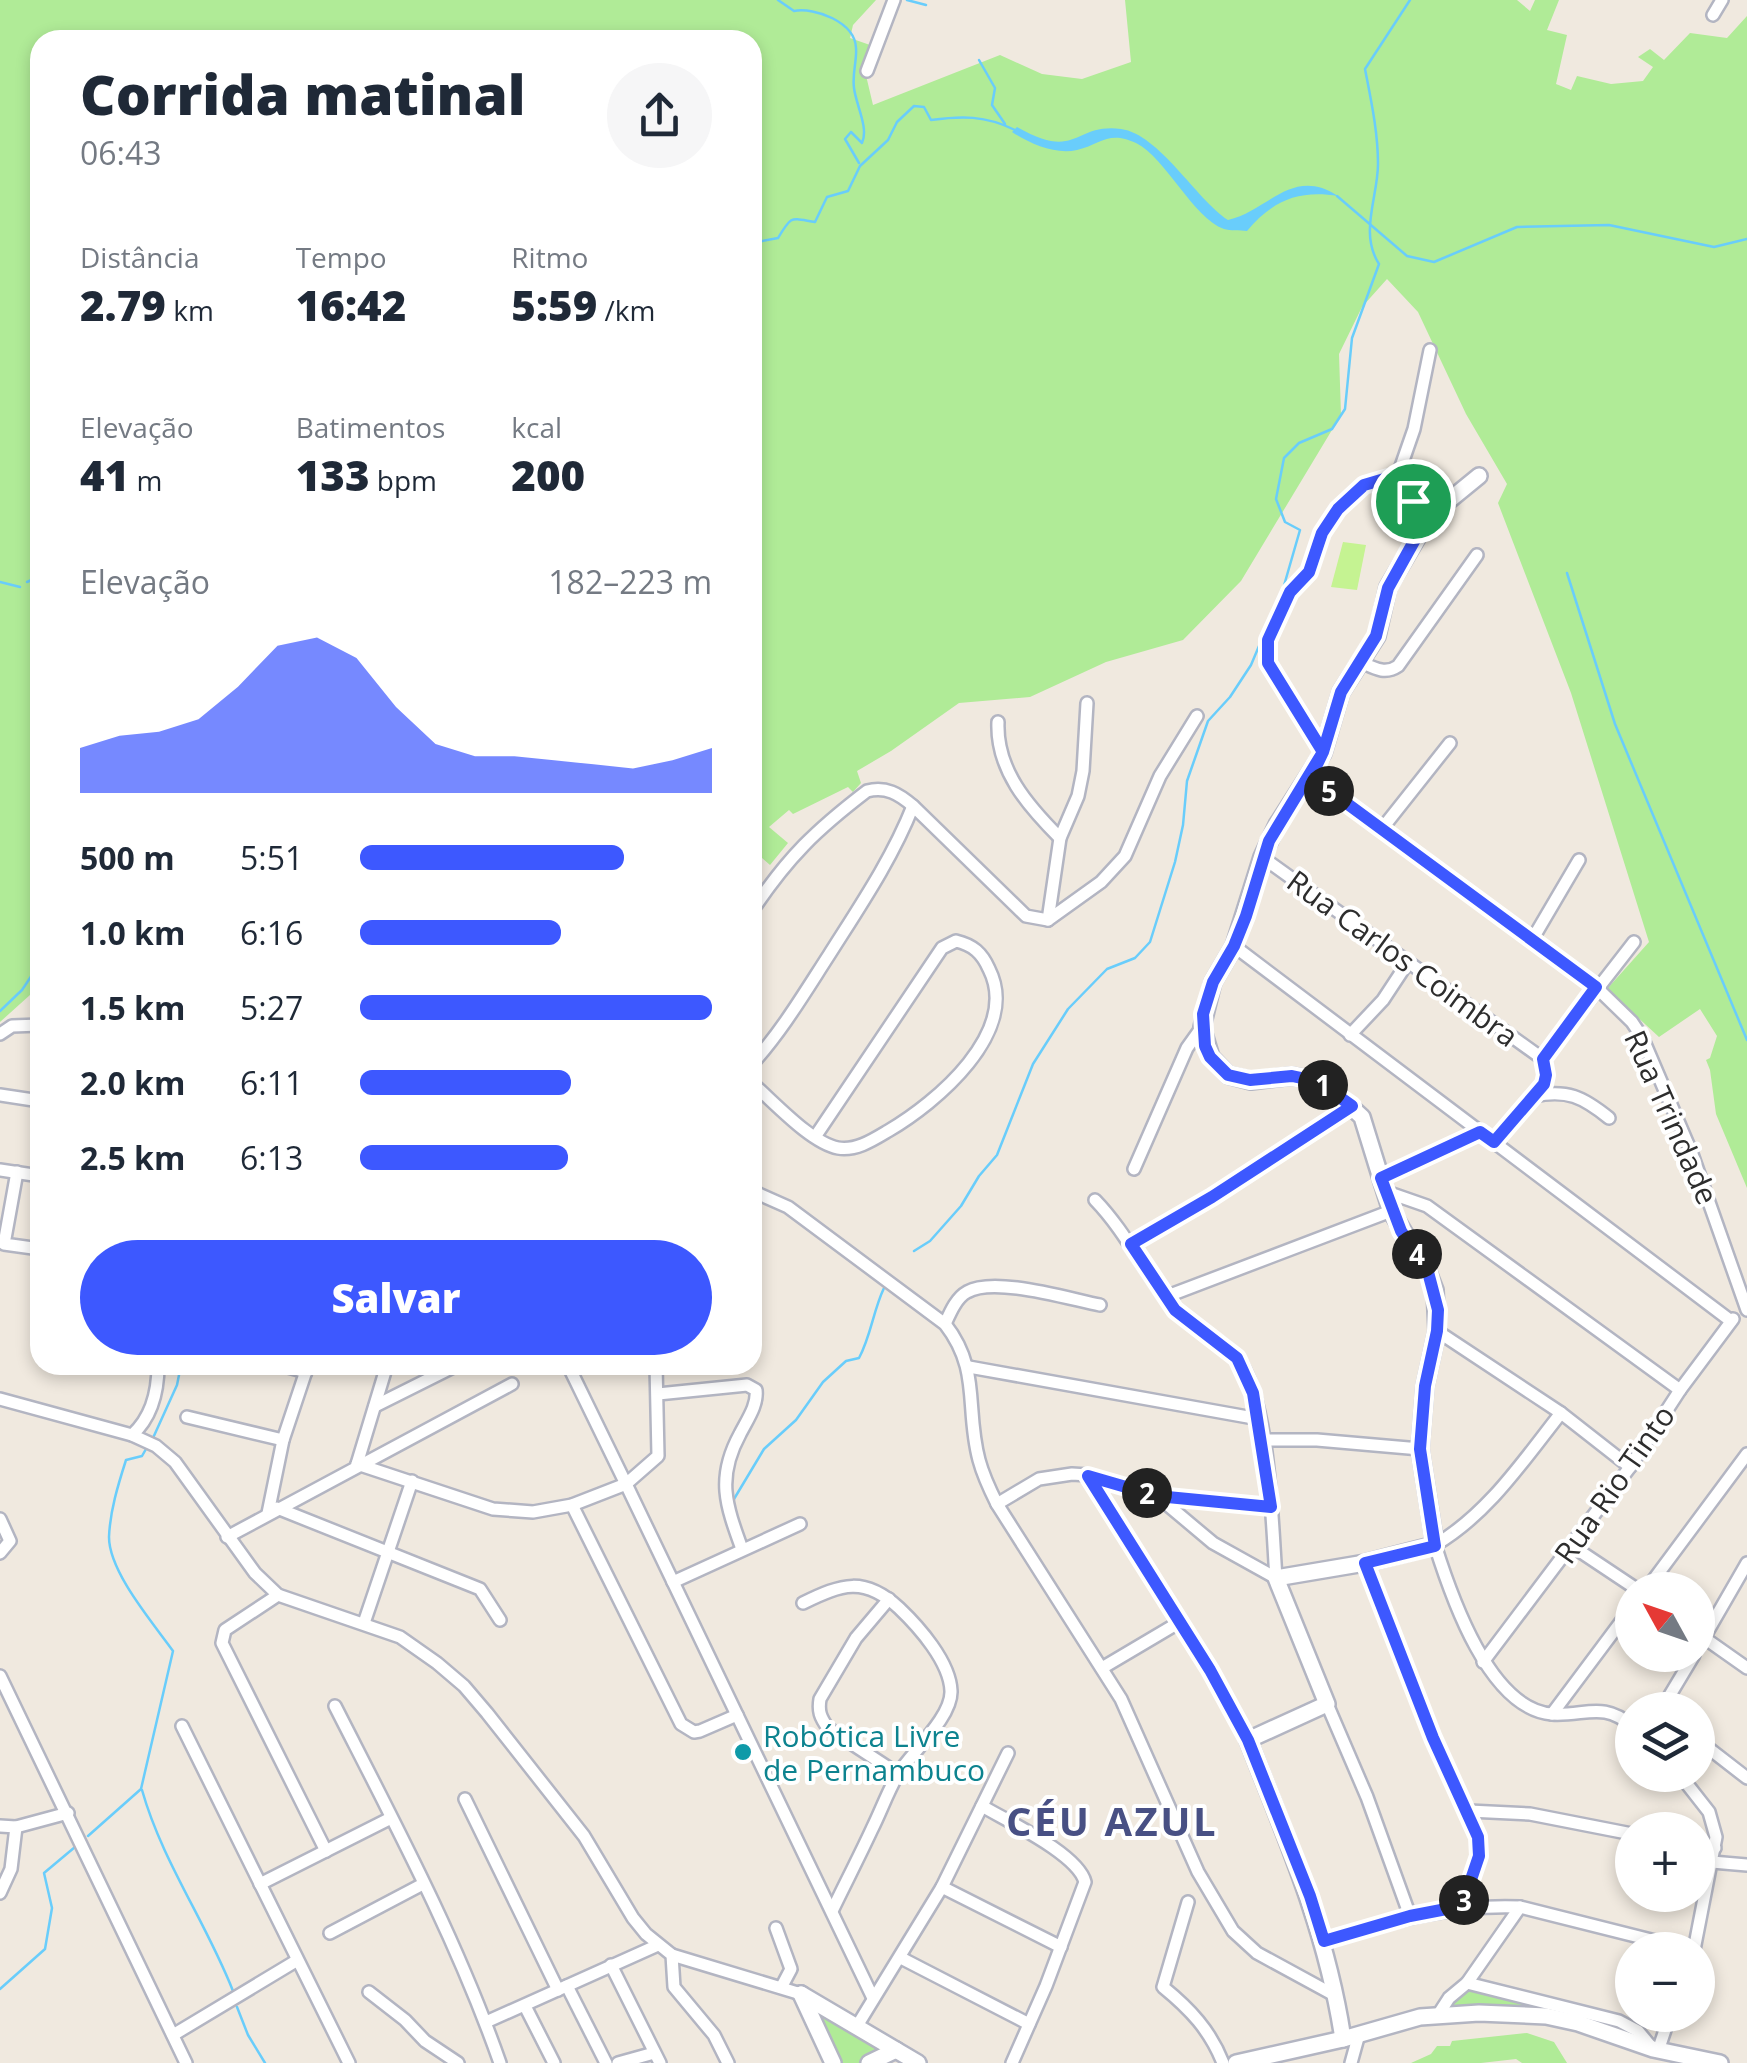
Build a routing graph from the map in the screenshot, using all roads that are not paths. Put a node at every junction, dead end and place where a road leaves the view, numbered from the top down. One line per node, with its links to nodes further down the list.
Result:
1 (894, 0): 4 (street)
2 (1722, 0): 3 (street)
3 (1713, 15)
4 (867, 70)
5 (1430, 350): 6 (street)
6 (1398, 475): 8 (street); 15 (street)
7 (1479, 476): 8 (street)
8 (1422, 527): 10 (street)
9 (1477, 555): 10 (street)
10 (1360, 662): 15 (street)
11 (1087, 702): 19 (street)
12 (1197, 716): 23 (street)
13 (998, 722): 19 (street)
14 (1450, 743): 18 (street)
15 (1323, 752): 16 (street)
16 (1311, 777): 18 (street, Rua Trindade); 20 (street)
17 (918, 810): 22 (street); 23 (street); 33 (street)
18 (1381, 830): 24 (street, Rua Trindade)
19 (1060, 838): 23 (street)
20 (1262, 857): 26 (street); 27 (street, Rua Carlos Coimbra)
21 (1579, 860): 24 (street)
22 (762, 896)
23 (1048, 920)
24 (1532, 940): 28 (street, Rua Trindade)
25 (1634, 942): 28 (street)
26 (1234, 946): 30 (street); 32 (street)
27 (1408, 962): 32 (street); 34 (street, Rua Carlos Coimbra)
28 (1596, 987): 34 (street); 56 (street, Rua Trindade)
29 (30, 1026): 31 (street)
30 (1202, 1027): 39 (street); 45 (street)
31 (0, 1034)
32 (1350, 1035): 41 (street)
33 (762, 1051)
34 (1543, 1059): 37 (street)
35 (762, 1092): 42 (street)
36 (0, 1095): 38 (street)
37 (1534, 1096): 40 (street); 43 (street)
38 (30, 1099)
39 (1352, 1106): 48 (street); 52 (street)
40 (1609, 1118)
41 (1480, 1132): 43 (street); 48 (street)
42 (815, 1137): 42 (street)
43 (1494, 1142): 57 (street)
44 (0, 1170): 46 (street)
45 (1134, 1170)
46 (16, 1172): 47 (street); 53 (street)
47 (30, 1174)
48 (1383, 1184): 51 (street); 68 (street)
49 (762, 1195): 58 (street)
50 (1095, 1200): 52 (street)
51 (1391, 1211): 54 (street); 59 (street)
52 (1131, 1244): 54 (street)
53 (30, 1248)
54 (1165, 1297): 74 (street)
55 (1100, 1305): 58 (street)
56 (1746, 1308): 57 (street, Rua Rio Tinto)
57 (1732, 1321): 68 (street, Rua Rio Tinto)
58 (945, 1324): 60 (street)
59 (1437, 1331): 72 (street); 78 (street)
60 (969, 1367): 74 (street); 86 (street)
61 (158, 1375): 75 (street)
62 (305, 1375): 76 (street)
63 (384, 1375): 71 (street)
64 (438, 1375): 71 (street)
65 (573, 1375): 84 (street)
66 (657, 1375): 69 (street)
67 (512, 1384): 80 (street)
68 (1680, 1390): 81 (street, Rua Rio Tinto)
69 (658, 1394): 84 (street); 95 (street)
70 (0, 1399): 75 (street)
71 (375, 1406): 80 (street)
72 (1561, 1412): 81 (street); 93 (street)
73 (187, 1416): 76 (street)
74 (1259, 1419): 77 (street)
75 (132, 1435): 92 (street)
76 (283, 1440): 89 (street)
77 (1263, 1440): 78 (street); 88 (street)
78 (1420, 1449): 93 (street)
79 (1747, 1454): 100 (street)
80 (357, 1464): 83 (street); 89 (street)
81 (1630, 1468): 94 (street, Rua Rio Tinto)
82 (1088, 1476): 85 (street); 86 (street); 109 (street)
83 (412, 1481): 87 (street); 97 (street)
84 (626, 1483): 87 (street); 103 (street)
85 (1157, 1496): 88 (street); 102 (street)
86 (997, 1504): 114 (street)
87 (572, 1505): 120 (street)
88 (1271, 1507): 102 (street)
89 (272, 1510): 92 (street); 97 (street)
90 (0, 1519): 96 (street)
91 (800, 1524): 95 (street)
92 (227, 1537): 104 (street)
93 (1435, 1546): 98 (street); 113 (street)
94 (1572, 1546): 101 (street); 113 (street, Rua Rio Tinto)
95 (742, 1549): 103 (street)
96 (0, 1552)
97 (387, 1552): 108 (street); 110 (street)
98 (1365, 1563): 102 (street); 131 (street)
99 (1747, 1563): 107 (street)
100 (1656, 1572)
101 (1615, 1573)
102 (1276, 1578): 117 (street)
103 (674, 1582): 120 (street)
104 (278, 1595): 110 (street); 138 (street)
105 (889, 1599): 106 (street); 126 (street); 126 (street)
106 (803, 1603)
107 (1715, 1617)
108 (500, 1620)
109 (1178, 1622): 114 (street); 123 (street)
110 (364, 1623): 155 (street)
111 (1615, 1630): 119 (street)
112 (1715, 1651): 115 (street)
113 (1482, 1662): 119 (street)
114 (1102, 1668): 166 (street)
115 (1747, 1668)
116 (0, 1676): 132 (street)
117 (1327, 1704): 123 (street); 150 (street)
118 (335, 1706): 133 (street)
119 (1552, 1714): 121 (street)
120 (737, 1715): 149 (street)
121 (1615, 1715)
122 (182, 1726): 142 (street)
123 (1248, 1740): 154 (street)
124 (1008, 1753): 130 (street)
125 (1715, 1753): 127 (street)
126 (898, 1774): 149 (street)
127 (1747, 1778)
128 (1693, 1792): 137 (street)
129 (465, 1799): 163 (street)
130 (982, 1806): 144 (street); 156 (street)
131 (1468, 1811): 136 (street); 147 (street)
132 (68, 1813): 135 (street); 174 (street)
133 (391, 1818): 138 (street); 143 (street)
134 (0, 1826): 135 (street)
135 (16, 1828): 145 (street)
136 (1615, 1831)
137 (1716, 1848): 139 (street)
138 (326, 1851): 142 (street)
139 (1715, 1852)
140 (1715, 1862): 141 (street)
141 (1747, 1865)
142 (260, 1884): 159 (street)
143 (423, 1884): 152 (street); 170 (street)
144 (942, 1887): 156 (street); 158 (street)
145 (0, 1893)
146 (1188, 1902): 191 (street)
147 (1462, 1906): 148 (street); 150 (street)
148 (1520, 1907): 153 (street); 161 (street)
149 (832, 1911): 167 (street)
150 (1410, 1916): 154 (street)
151 (776, 1928): 162 (street)
152 (330, 1932)
153 (1620, 1932)
154 (1324, 1941): 166 (street)
155 (658, 1945): 157 (street); 160 (street)
156 (1061, 1948): 171 (street)
157 (672, 1956): 162 (street); 186 (street)
158 (901, 1958): 167 (street); 171 (street)
159 (296, 1961): 174 (street); 180 (street)
160 (611, 1966): 163 (street); 178 (street)
161 (1467, 1983): 169 (street); 177 (street)
162 (782, 1986): 165 (street)
163 (563, 1988): 168 (street); 184 (street)
164 (369, 1992): 181 (street)
165 (801, 1994): 172 (street); 187 (street)
166 (1336, 1996): 175 (street)
167 (873, 1998): 172 (street)
168 (524, 2006): 170 (street); 183 (street)
169 (1438, 2015): 175 (street); 177 (street)
170 (486, 2022): 182 (street)
171 (1029, 2024): 190 (street)
172 (856, 2026): 176 (street)
173 (1663, 2032): 177 (street)
174 (173, 2035): 179 (street)
175 (1351, 2037): 192 (street); 193 (street)
176 (896, 2050): 188 (street); 189 (street)
177 (1656, 2050): 194 (street)
178 (657, 2058): 185 (street)
179 (186, 2063)
180 (349, 2063)
181 (458, 2063)
182 (500, 2063)
183 (554, 2063)
184 (606, 2063)
185 (618, 2063)
186 (728, 2063)
187 (832, 2063)
188 (868, 2063)
189 (918, 2063)
190 (1012, 2063)
191 (1223, 2063)
192 (1236, 2063)
193 (1351, 2063)
194 (1720, 2063)

